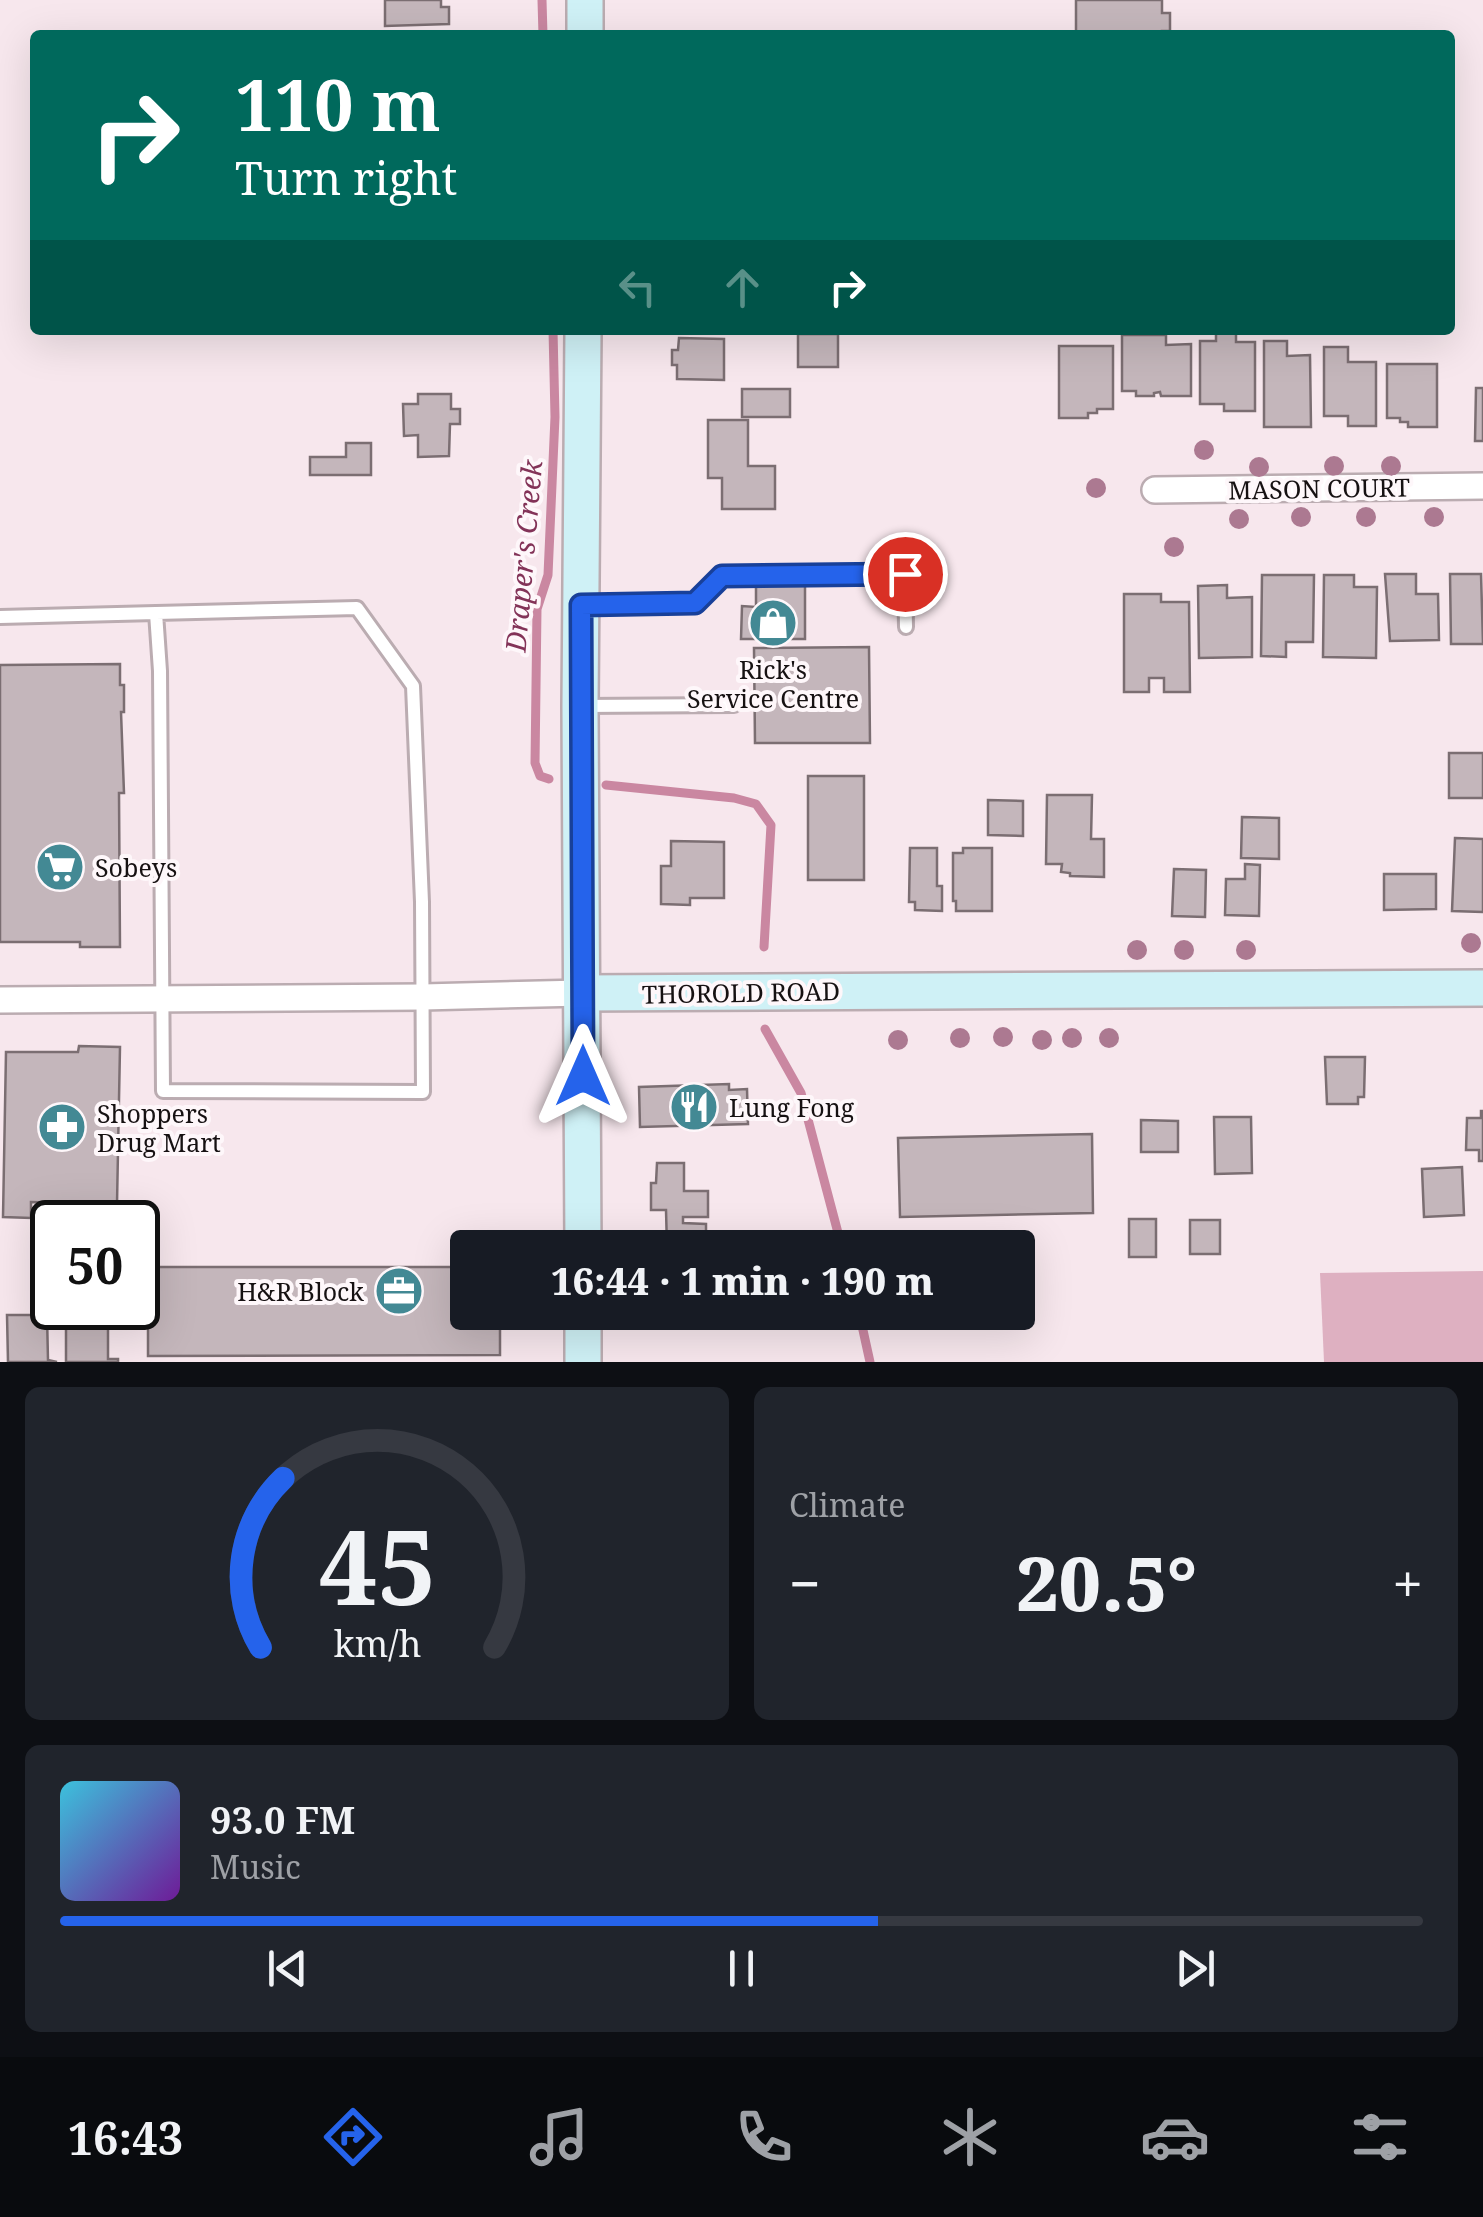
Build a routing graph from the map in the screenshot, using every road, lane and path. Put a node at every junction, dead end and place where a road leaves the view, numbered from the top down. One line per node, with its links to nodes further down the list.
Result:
1 (585, 0): 2 (main road)
2 (585, 30)
3 (583, 335): 6 (main road)
4 (1483, 486): 5 (street, MASON COURT)
5 (1155, 490)
6 (581, 605): 9 (lane); 11 (main road)
7 (156, 613): 8 (lane); 14 (lane); 16 (lane)
8 (0, 617)
9 (906, 627)
10 (734, 705): 11 (lane)
11 (580, 706): 13 (main road)
12 (1483, 988): 13 (main road, THOROLD ROAD)
13 (582, 993): 14 (street, THOROLD ROAD); 17 (main road)
14 (423, 997): 16 (street, THOROLD ROAD); 16 (lane)
15 (0, 1000): 16 (street, THOROLD ROAD)
16 (162, 1000)
17 (583, 1230)
18 (583, 1330): 19 (main road)
19 (583, 1362)

